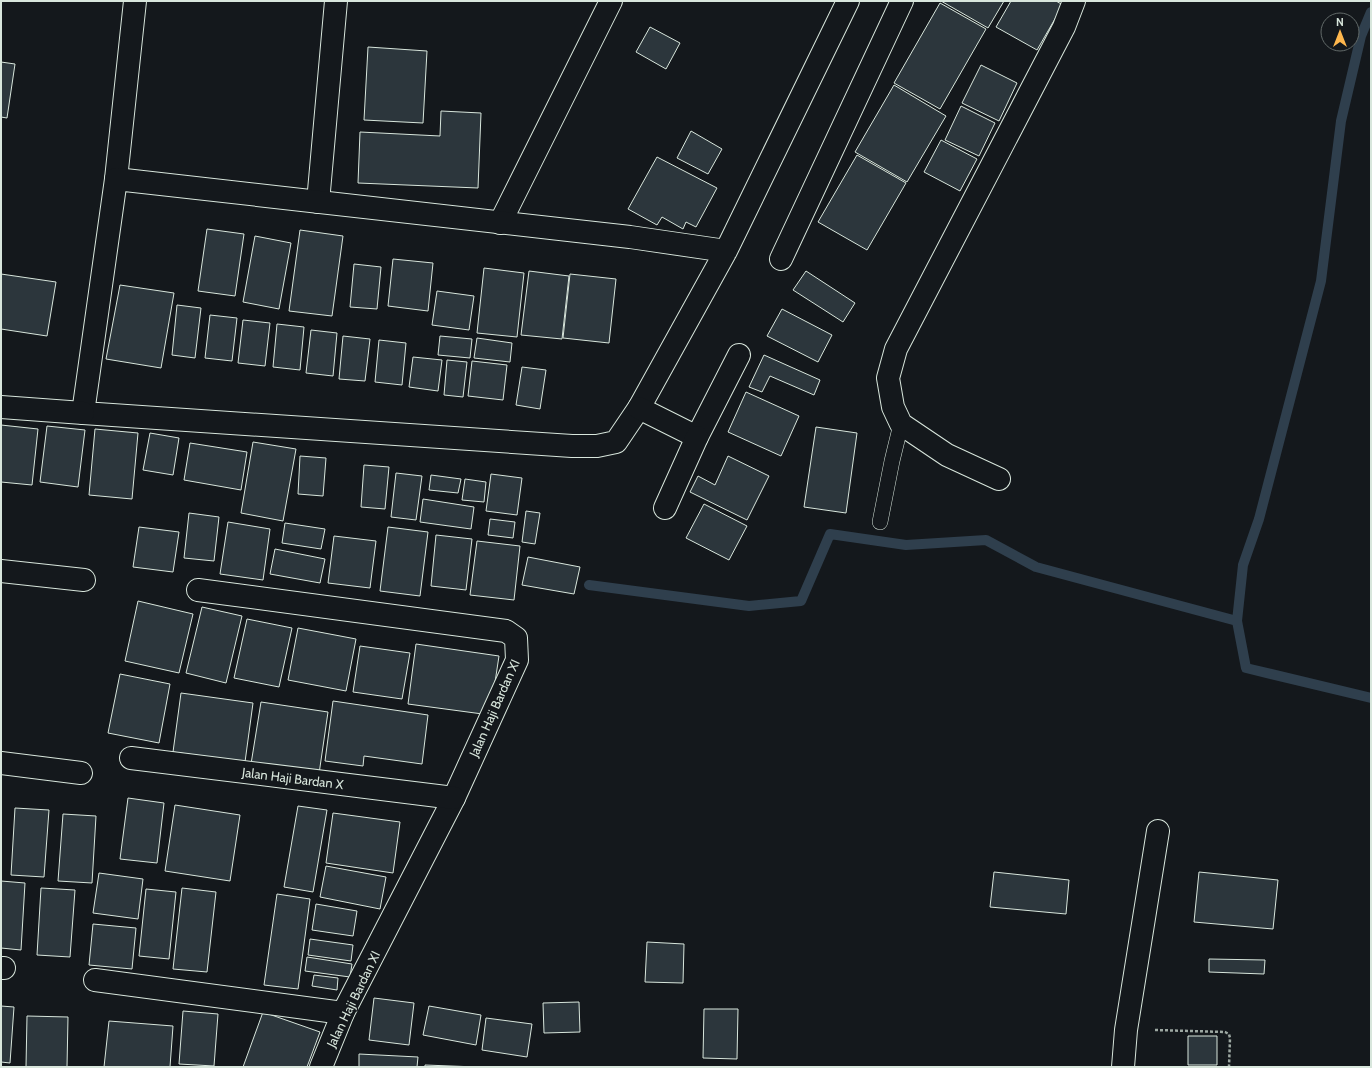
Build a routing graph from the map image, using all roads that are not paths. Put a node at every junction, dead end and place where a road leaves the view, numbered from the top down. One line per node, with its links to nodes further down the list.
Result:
1 (135, 1): 7 (street)
2 (336, 1): 8 (street)
3 (611, 1): 9 (street)
4 (848, 1): 10 (street)
5 (902, 1): 11 (street)
6 (1074, 1): 16 (street)
7 (116, 179): 8 (street); 15 (street)
8 (318, 202): 9 (street)
9 (500, 223): 10 (street)
10 (726, 251): 14 (street)
11 (781, 259)
12 (739, 355): 17 (street)
13 (1, 407): 15 (street)
14 (639, 408): 15 (street); 17 (street)
15 (83, 413)
16 (901, 424): 18 (street); 20 (lane)
17 (697, 437): 19 (street)
18 (999, 479)
19 (665, 508)
20 (880, 522)
21 (1, 571): 22 (street)
22 (84, 580)
23 (198, 590): 27 (street, Jalan Haji Bardan XI)
24 (131, 758): 27 (street, Jalan Haji Bardan X)
25 (1, 763): 26 (street)
26 (81, 773)
27 (454, 798): 30 (street, Jalan Haji Bardan XI)
28 (1158, 831): 32 (street)
29 (95, 980): 30 (street)
30 (343, 1013): 31 (street, Jalan Haji Bardan XI)
31 (321, 1067)
32 (1123, 1067)

